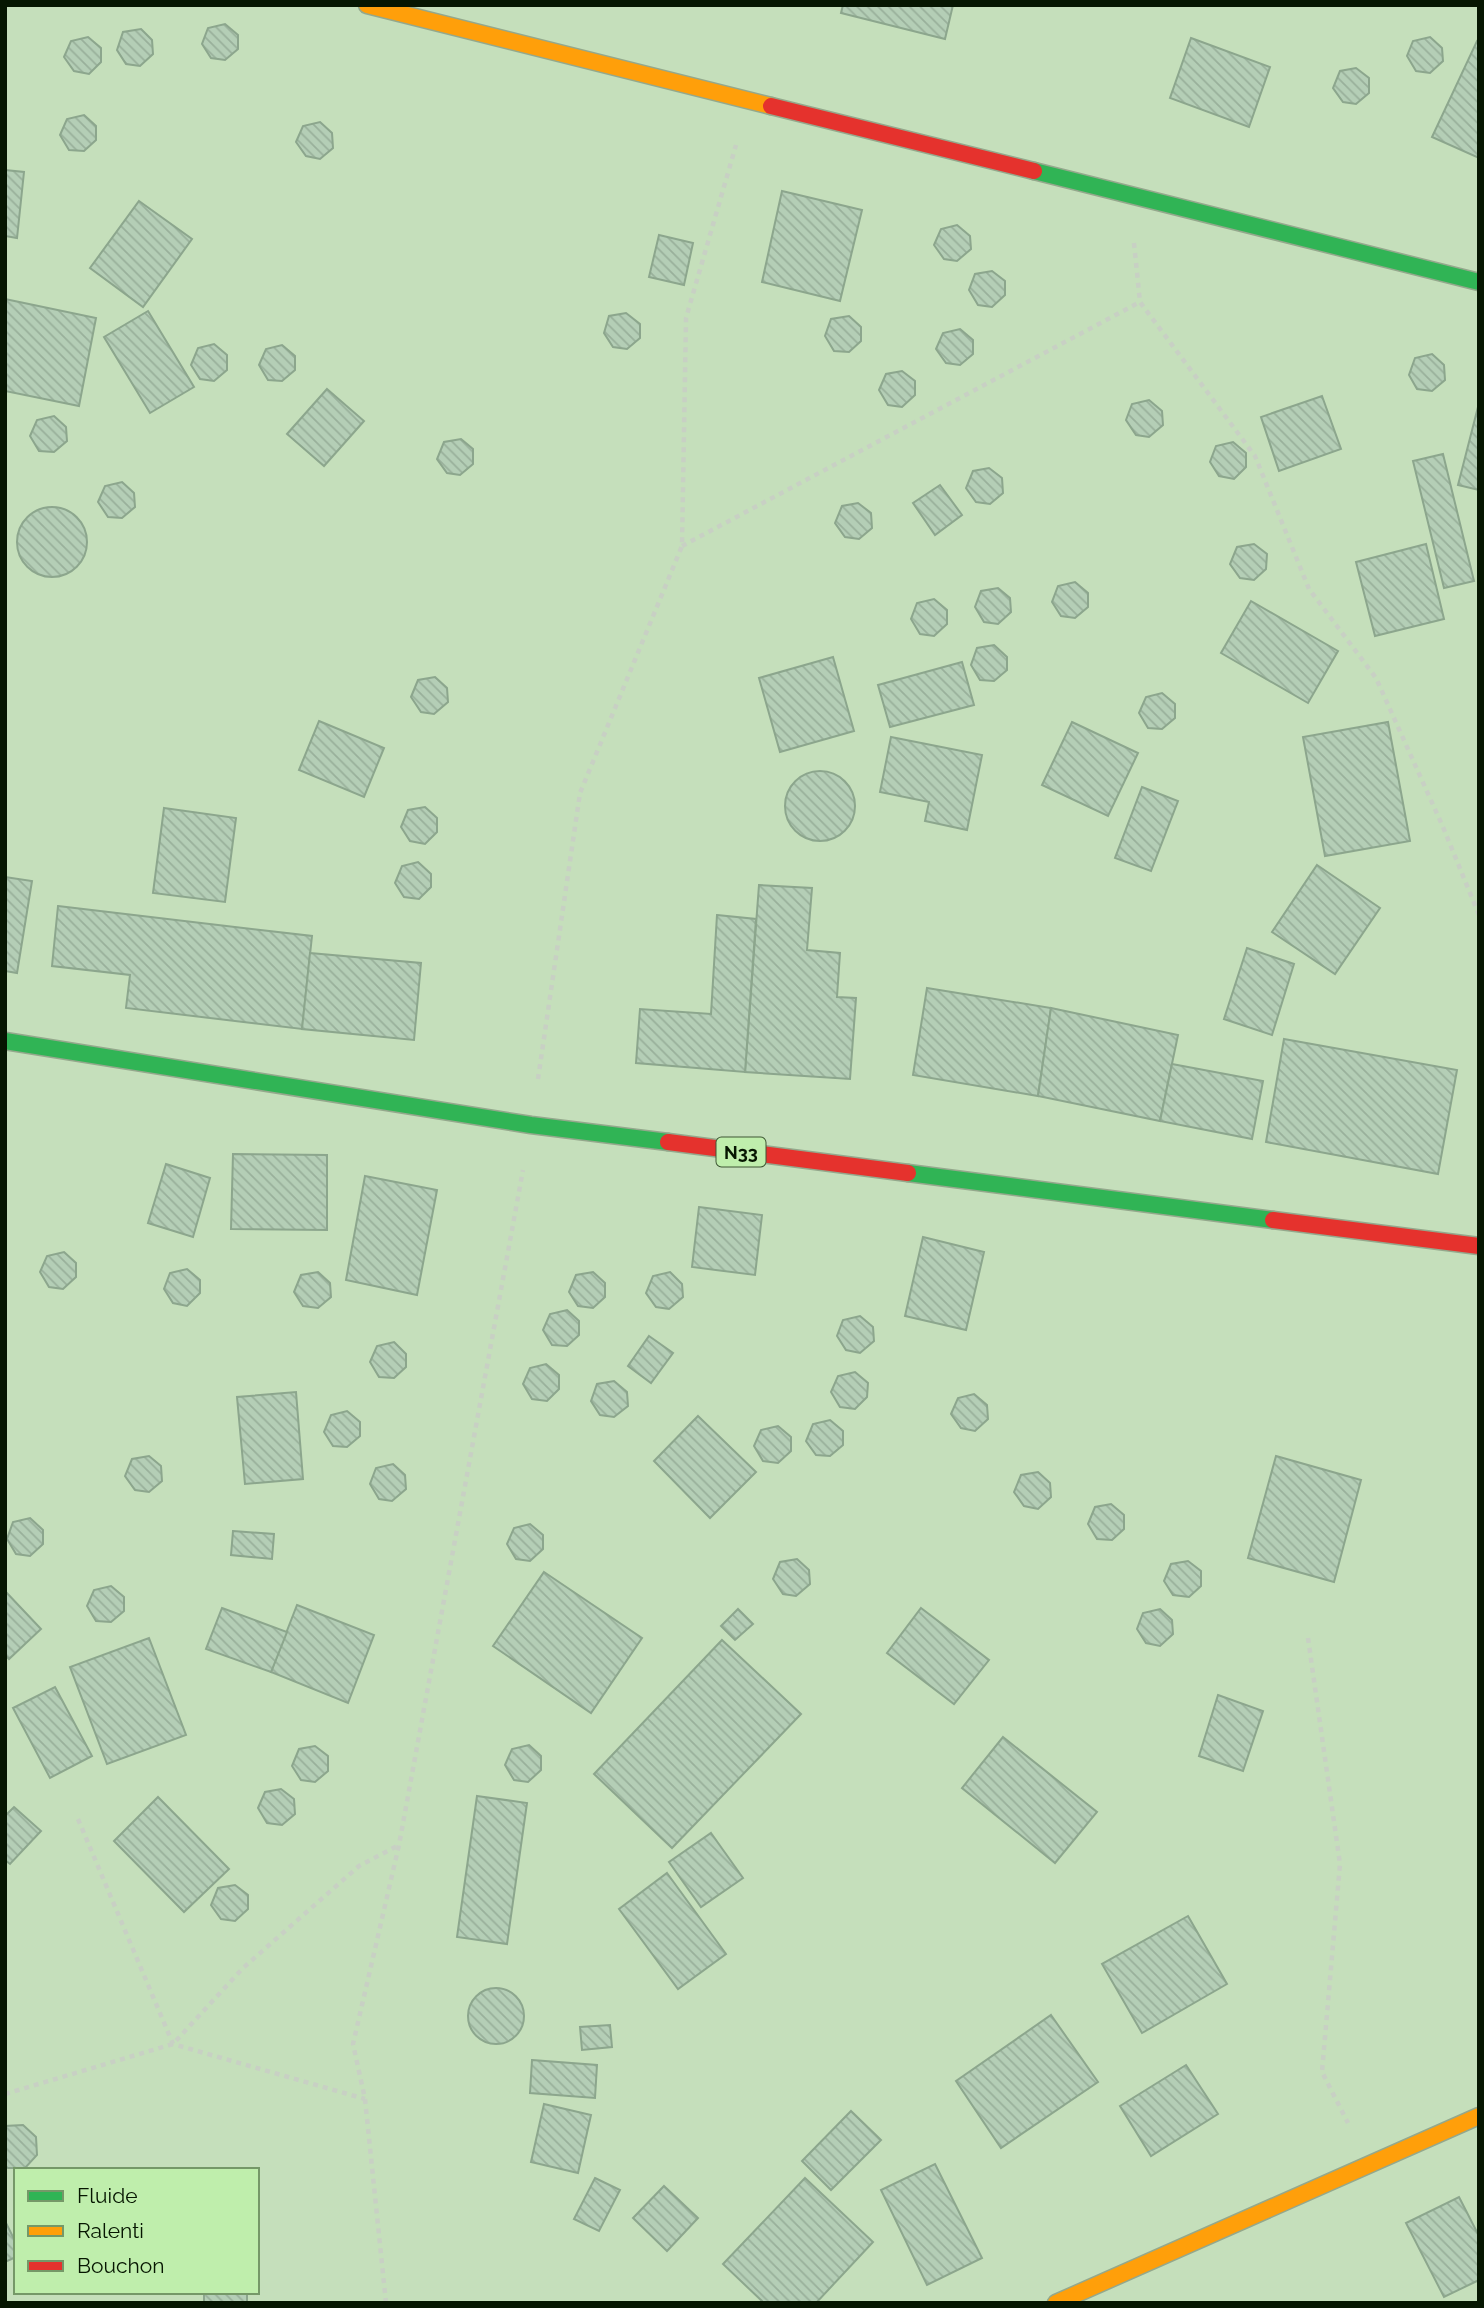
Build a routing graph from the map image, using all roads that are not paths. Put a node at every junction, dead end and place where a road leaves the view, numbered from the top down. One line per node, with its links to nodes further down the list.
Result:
1 (367, 5): 2 (street)
2 (1479, 282)
3 (5, 1041): 4 (street, N33)
4 (1479, 1246)
5 (1479, 2116): 6 (street)
6 (1056, 2303)

